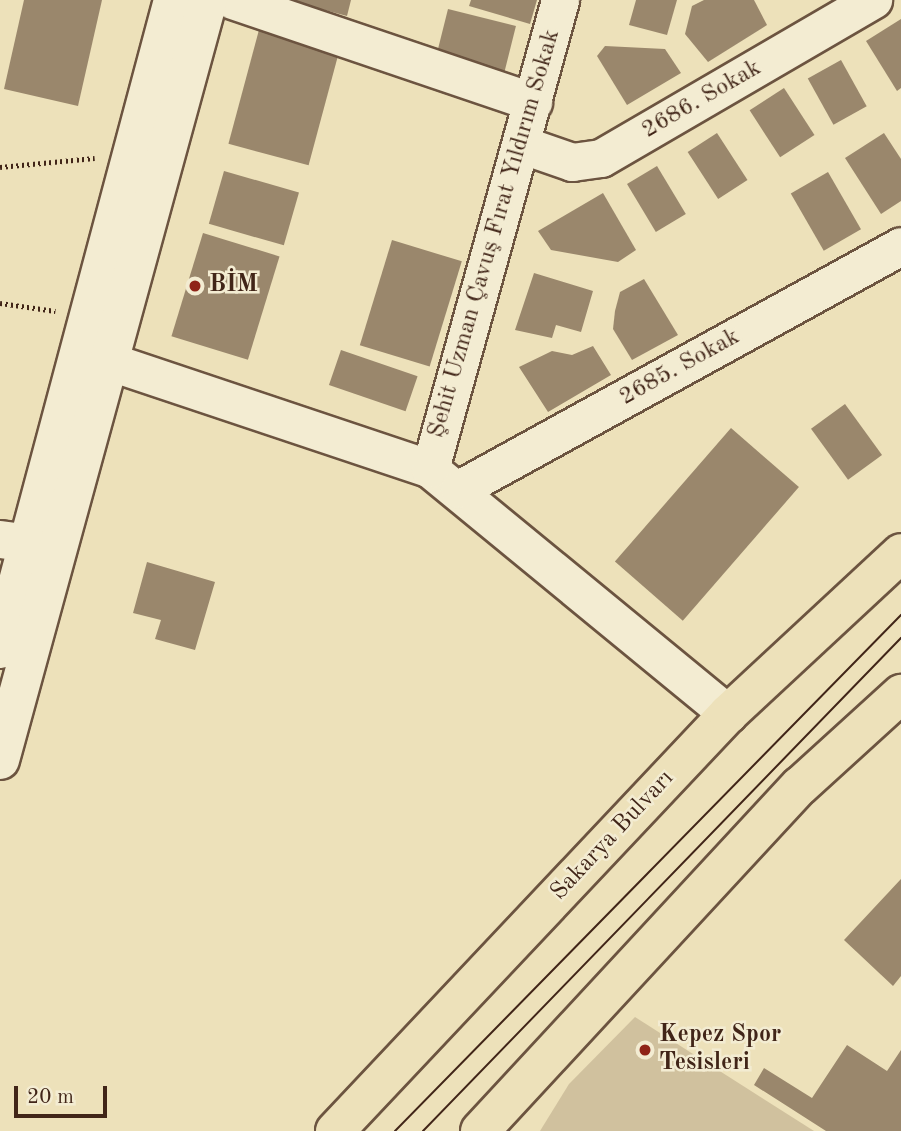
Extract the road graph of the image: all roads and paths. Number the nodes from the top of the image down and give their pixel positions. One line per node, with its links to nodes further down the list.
1 (173, 0): 15 (street)
2 (208, 0): 13 (street)
3 (232, 0): 6 (street)
4 (560, 0): 6 (street, Şehit Uzman Çavuş Fırat Yıldırım Sokak)
5 (873, 0): 7 (street, 2686. Sokak)
6 (533, 102): 7 (street, Şehit Uzman Çavuş Fırat Yıldırım Sokak)
7 (523, 145): 14 (street, Şehit Uzman Çavuş Fırat Yıldırım Sokak)
8 (103, 158): 9 (path)
9 (0, 167)
10 (901, 246): 14 (street, 2685. Sokak)
11 (0, 303): 12 (path)
12 (62, 312)
13 (108, 361): 14 (street); 20 (street)
14 (444, 479): 19 (street)
15 (14, 541): 17 (street)
16 (901, 553): 19 (main road, Sakarya Bulvarı)
17 (0, 649)
18 (901, 694): 22 (main road)
19 (728, 714): 21 (main road, Sakarya Bulvarı)
20 (0, 760)
21 (335, 1131)
22 (480, 1131)

